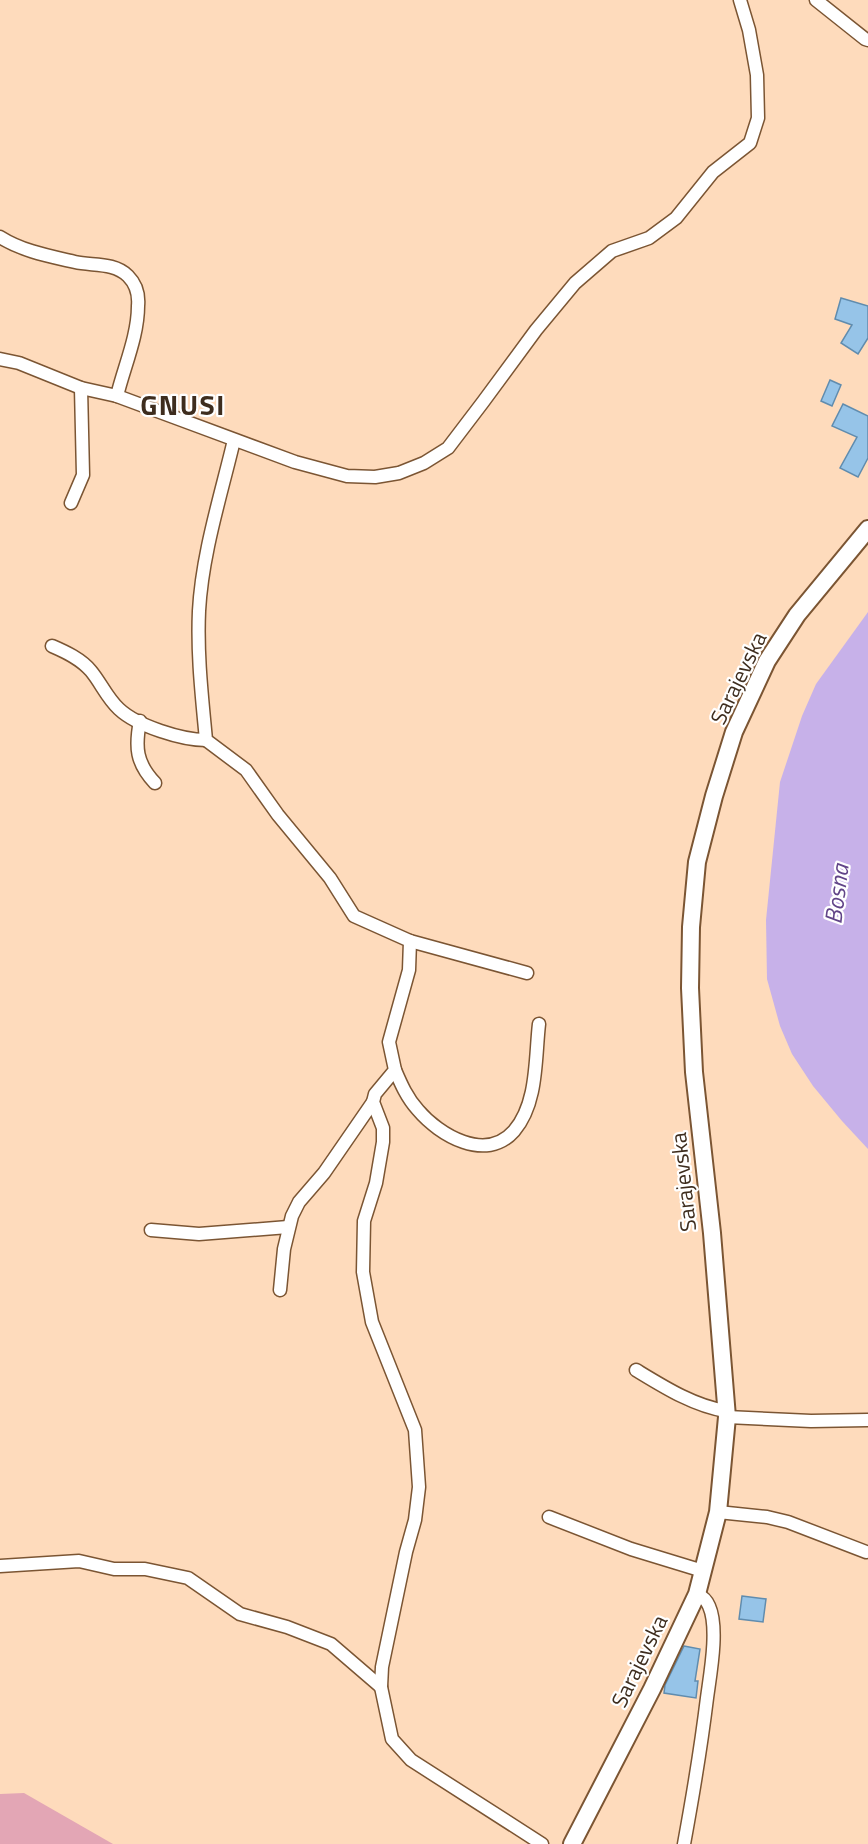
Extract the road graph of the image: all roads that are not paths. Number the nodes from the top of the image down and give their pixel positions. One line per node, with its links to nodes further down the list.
1 (740, 0): 8 (street)
2 (816, 0): 3 (street)
3 (868, 39)
4 (0, 237): 7 (street)
5 (0, 359): 6 (street)
6 (81, 388): 7 (street); 9 (street)
7 (117, 396): 8 (street)
8 (234, 440): 13 (street)
9 (72, 502)
10 (868, 529): 24 (main road, Sarajevska)
11 (52, 646): 12 (street)
12 (140, 721): 13 (street); 14 (street)
13 (207, 740): 15 (street)
14 (155, 783)
15 (410, 940): 16 (street); 18 (street)
16 (527, 973)
17 (538, 1024): 18 (street)
18 (395, 1070): 19 (street)
19 (373, 1102): 20 (street); 32 (street)
20 (288, 1227): 21 (street); 22 (street)
21 (151, 1230)
22 (280, 1290)
23 (636, 1370): 24 (street)
24 (727, 1414): 25 (street); 26 (main road, Sarajevska)
25 (868, 1420)
26 (718, 1512): 28 (street); 30 (main road, Sarajevska)
27 (549, 1517): 30 (street)
28 (866, 1552)
29 (0, 1566): 32 (street)
30 (703, 1571): 31 (main road, Sarajevska)
31 (697, 1594): 34 (main road, Sarajevska); 35 (street)
32 (381, 1687): 33 (street)
33 (542, 1844)
34 (572, 1844)
35 (684, 1844)

